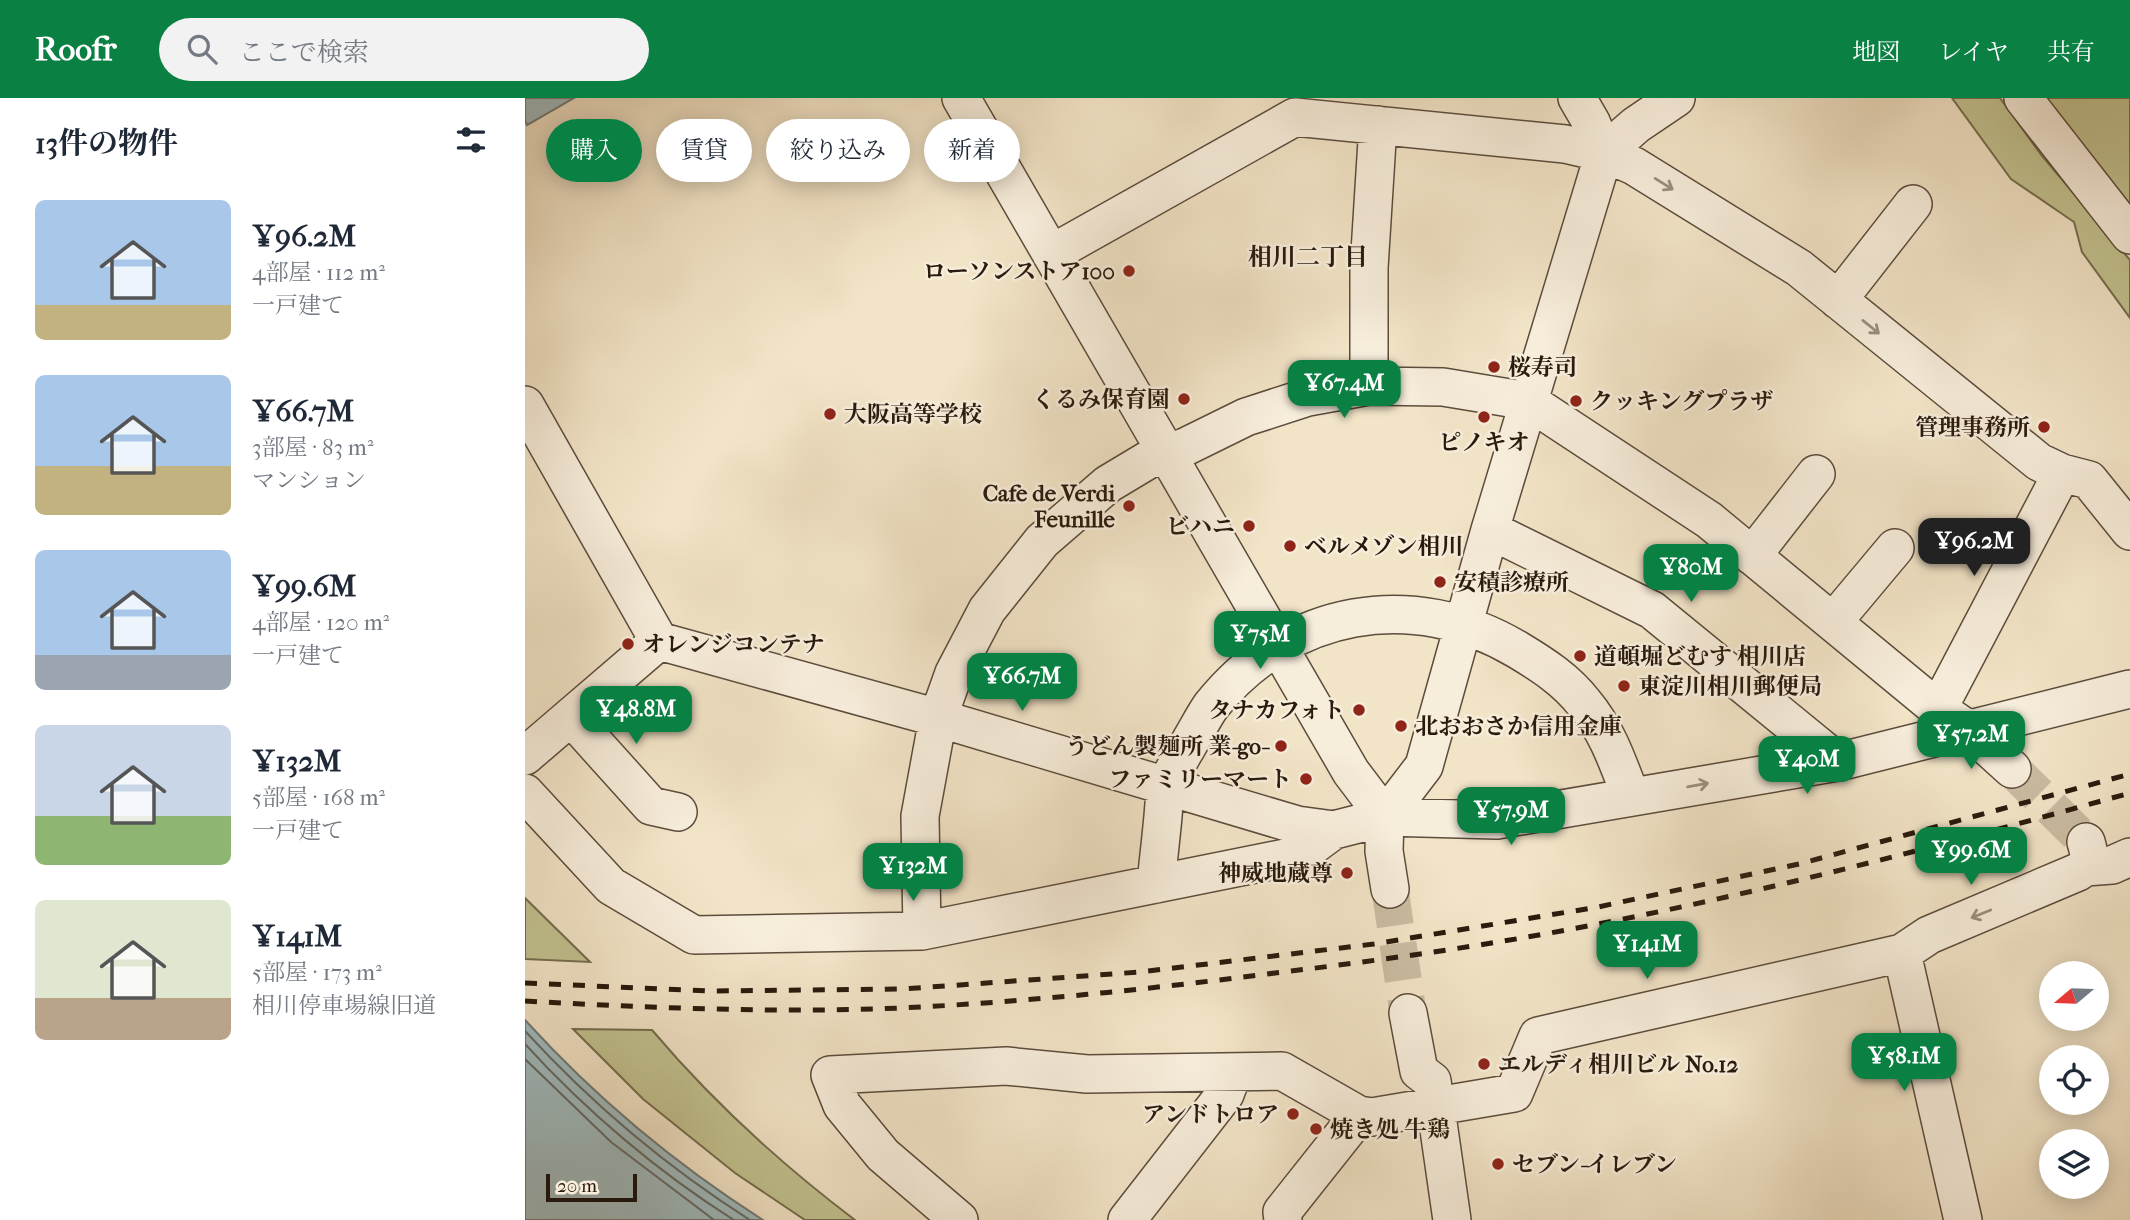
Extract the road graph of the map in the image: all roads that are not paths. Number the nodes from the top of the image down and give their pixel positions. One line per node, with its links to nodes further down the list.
1 (961, 98): 10 (street)
2 (1577, 98): 7 (street)
3 (1676, 98): 7 (street)
4 (2023, 98): 9 (street)
5 (1289, 108): 6 (street); 10 (street)
6 (1378, 125): 7 (street); 12 (street)
7 (1604, 153): 11 (street, one-way to 11); 13 (street)
8 (1913, 204): 11 (street)
9 (2130, 235)
10 (1051, 254): 15 (street)
11 (1838, 300): 16 (street, one-way to 16)
12 (1370, 386): 13 (street); 15 (street)
13 (1528, 401): 18 (street); 21 (street)
14 (525, 405): 24 (street)
15 (1165, 454): 25 (street); 29 (street)
16 (2062, 473): 19 (street); 27 (street)
17 (1816, 474): 21 (street)
18 (1490, 530): 23 (street); 32 (street)
19 (2130, 531)
20 (1895, 548): 22 (street)
21 (1752, 556): 22 (street)
22 (1833, 622): 27 (street)
23 (1464, 624): 25 (street); 36 (street); 38 (street)
24 (659, 641): 28 (street); 29 (street)
25 (1279, 646): 34 (street); 38 (street)
26 (2130, 689): 30 (street)
27 (1938, 709): 30 (street)
28 (571, 717): 31 (street); 37 (street)
29 (938, 718): 34 (street); 43 (street)
30 (1969, 730): 32 (street); 33 (street)
31 (525, 757)
32 (1839, 762): 36 (street, one-way to 32)
33 (2012, 769)
34 (1166, 786): 39 (street); 41 (street)
35 (525, 793): 43 (street)
36 (1631, 797): 38 (street)
37 (678, 812)
38 (1385, 817): 39 (street); 42 (street)
39 (1333, 830): 41 (street)
40 (2130, 857): 44 (street, one-way to 44)
41 (1156, 884): 43 (street)
42 (1389, 889)
43 (922, 932)
44 (1902, 953): 47 (street); 53 (street)
45 (1408, 1013): 47 (street)
46 (1233, 1073): 48 (street); 49 (street); 50 (street)
47 (1436, 1105): 48 (street); 52 (street)
48 (1359, 1115): 51 (street)
49 (959, 1220)
50 (1127, 1220)
51 (1283, 1220)
52 (1452, 1220)
53 (1963, 1220)

